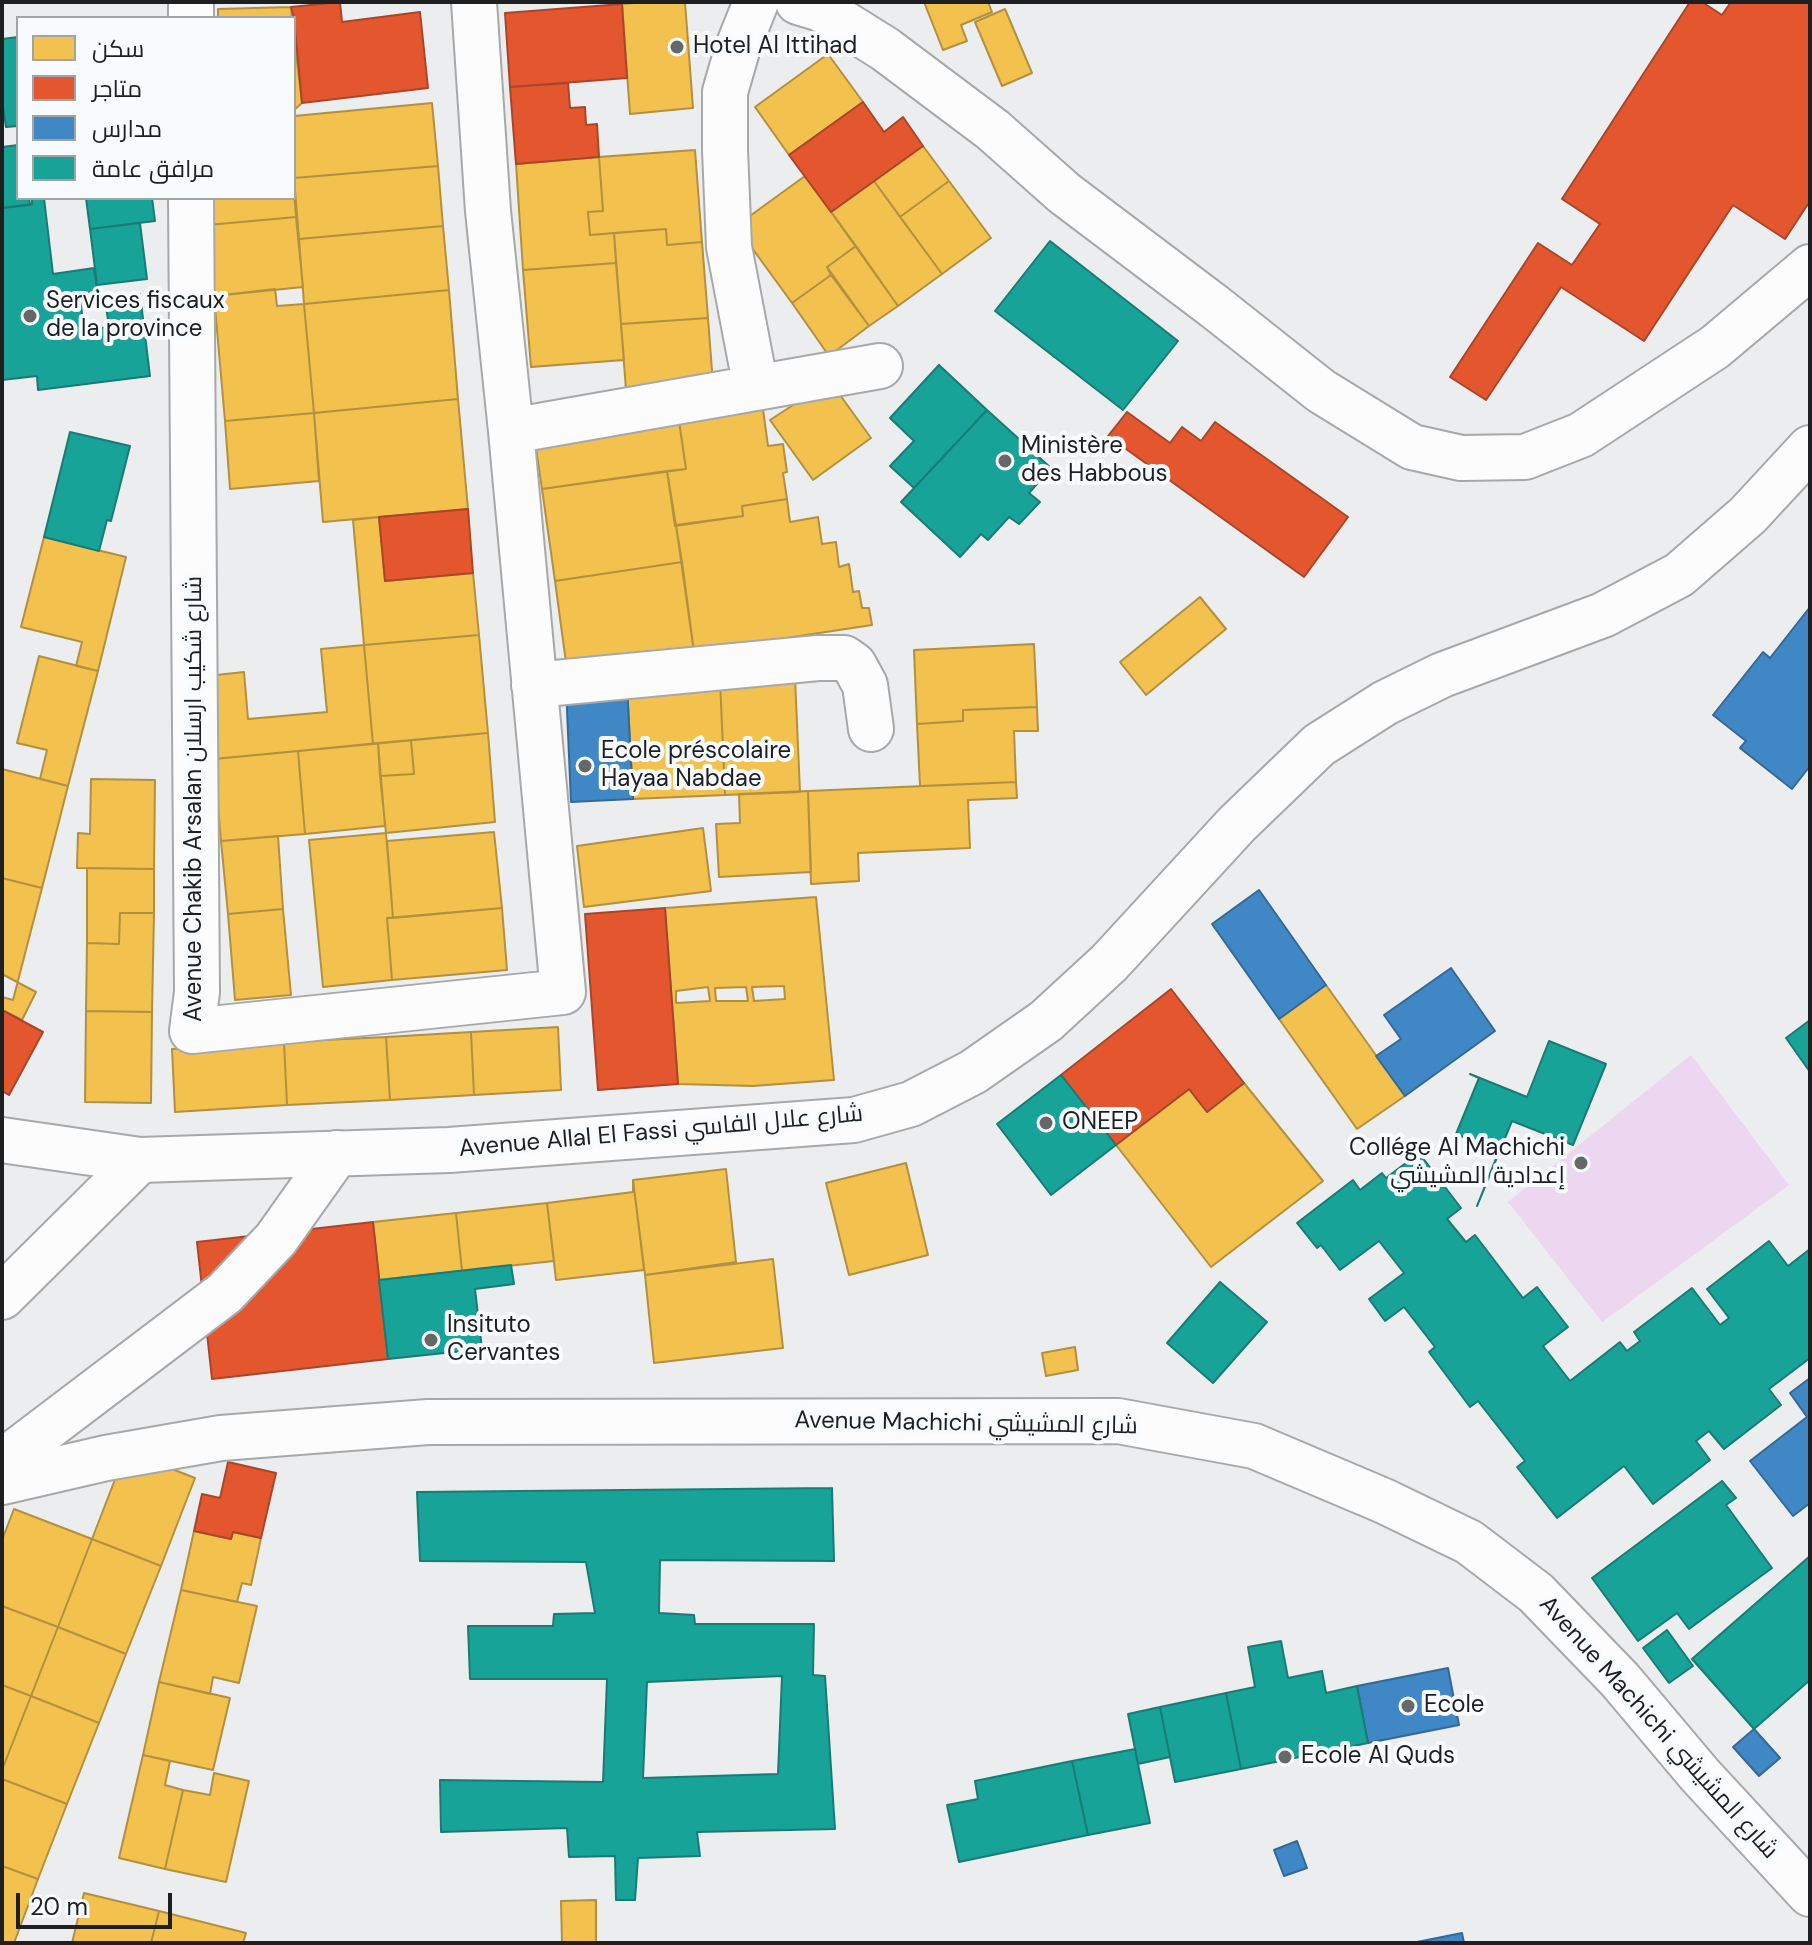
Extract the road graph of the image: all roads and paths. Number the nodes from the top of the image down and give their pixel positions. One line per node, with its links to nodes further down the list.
1 (474, 2): 8 (street)
2 (756, 2): 7 (street)
3 (814, 4): 5 (street)
4 (191, 200): 10 (street, Avenue Chakib Arsalan شارع شكيب ارسلان)
5 (1810, 267)
6 (880, 366): 7 (street)
7 (756, 388): 8 (street)
8 (511, 431): 10 (street)
9 (1810, 448): 13 (street, Avenue Allal El Fassi شارع علال الفاسي)
10 (534, 685): 11 (street)
11 (871, 729)
12 (2, 1140): 14 (street, Avenue Allal El Fassi شارع علال الفاسي)
13 (337, 1153): 14 (street, Avenue Allal El Fassi شارع علال الفاسي); 16 (street)
14 (140, 1160): 15 (street)
15 (2, 1297)
16 (2, 1462)
17 (2, 1482): 18 (street, Avenue Machichi شارع المشيشي)
18 (1810, 1894)

